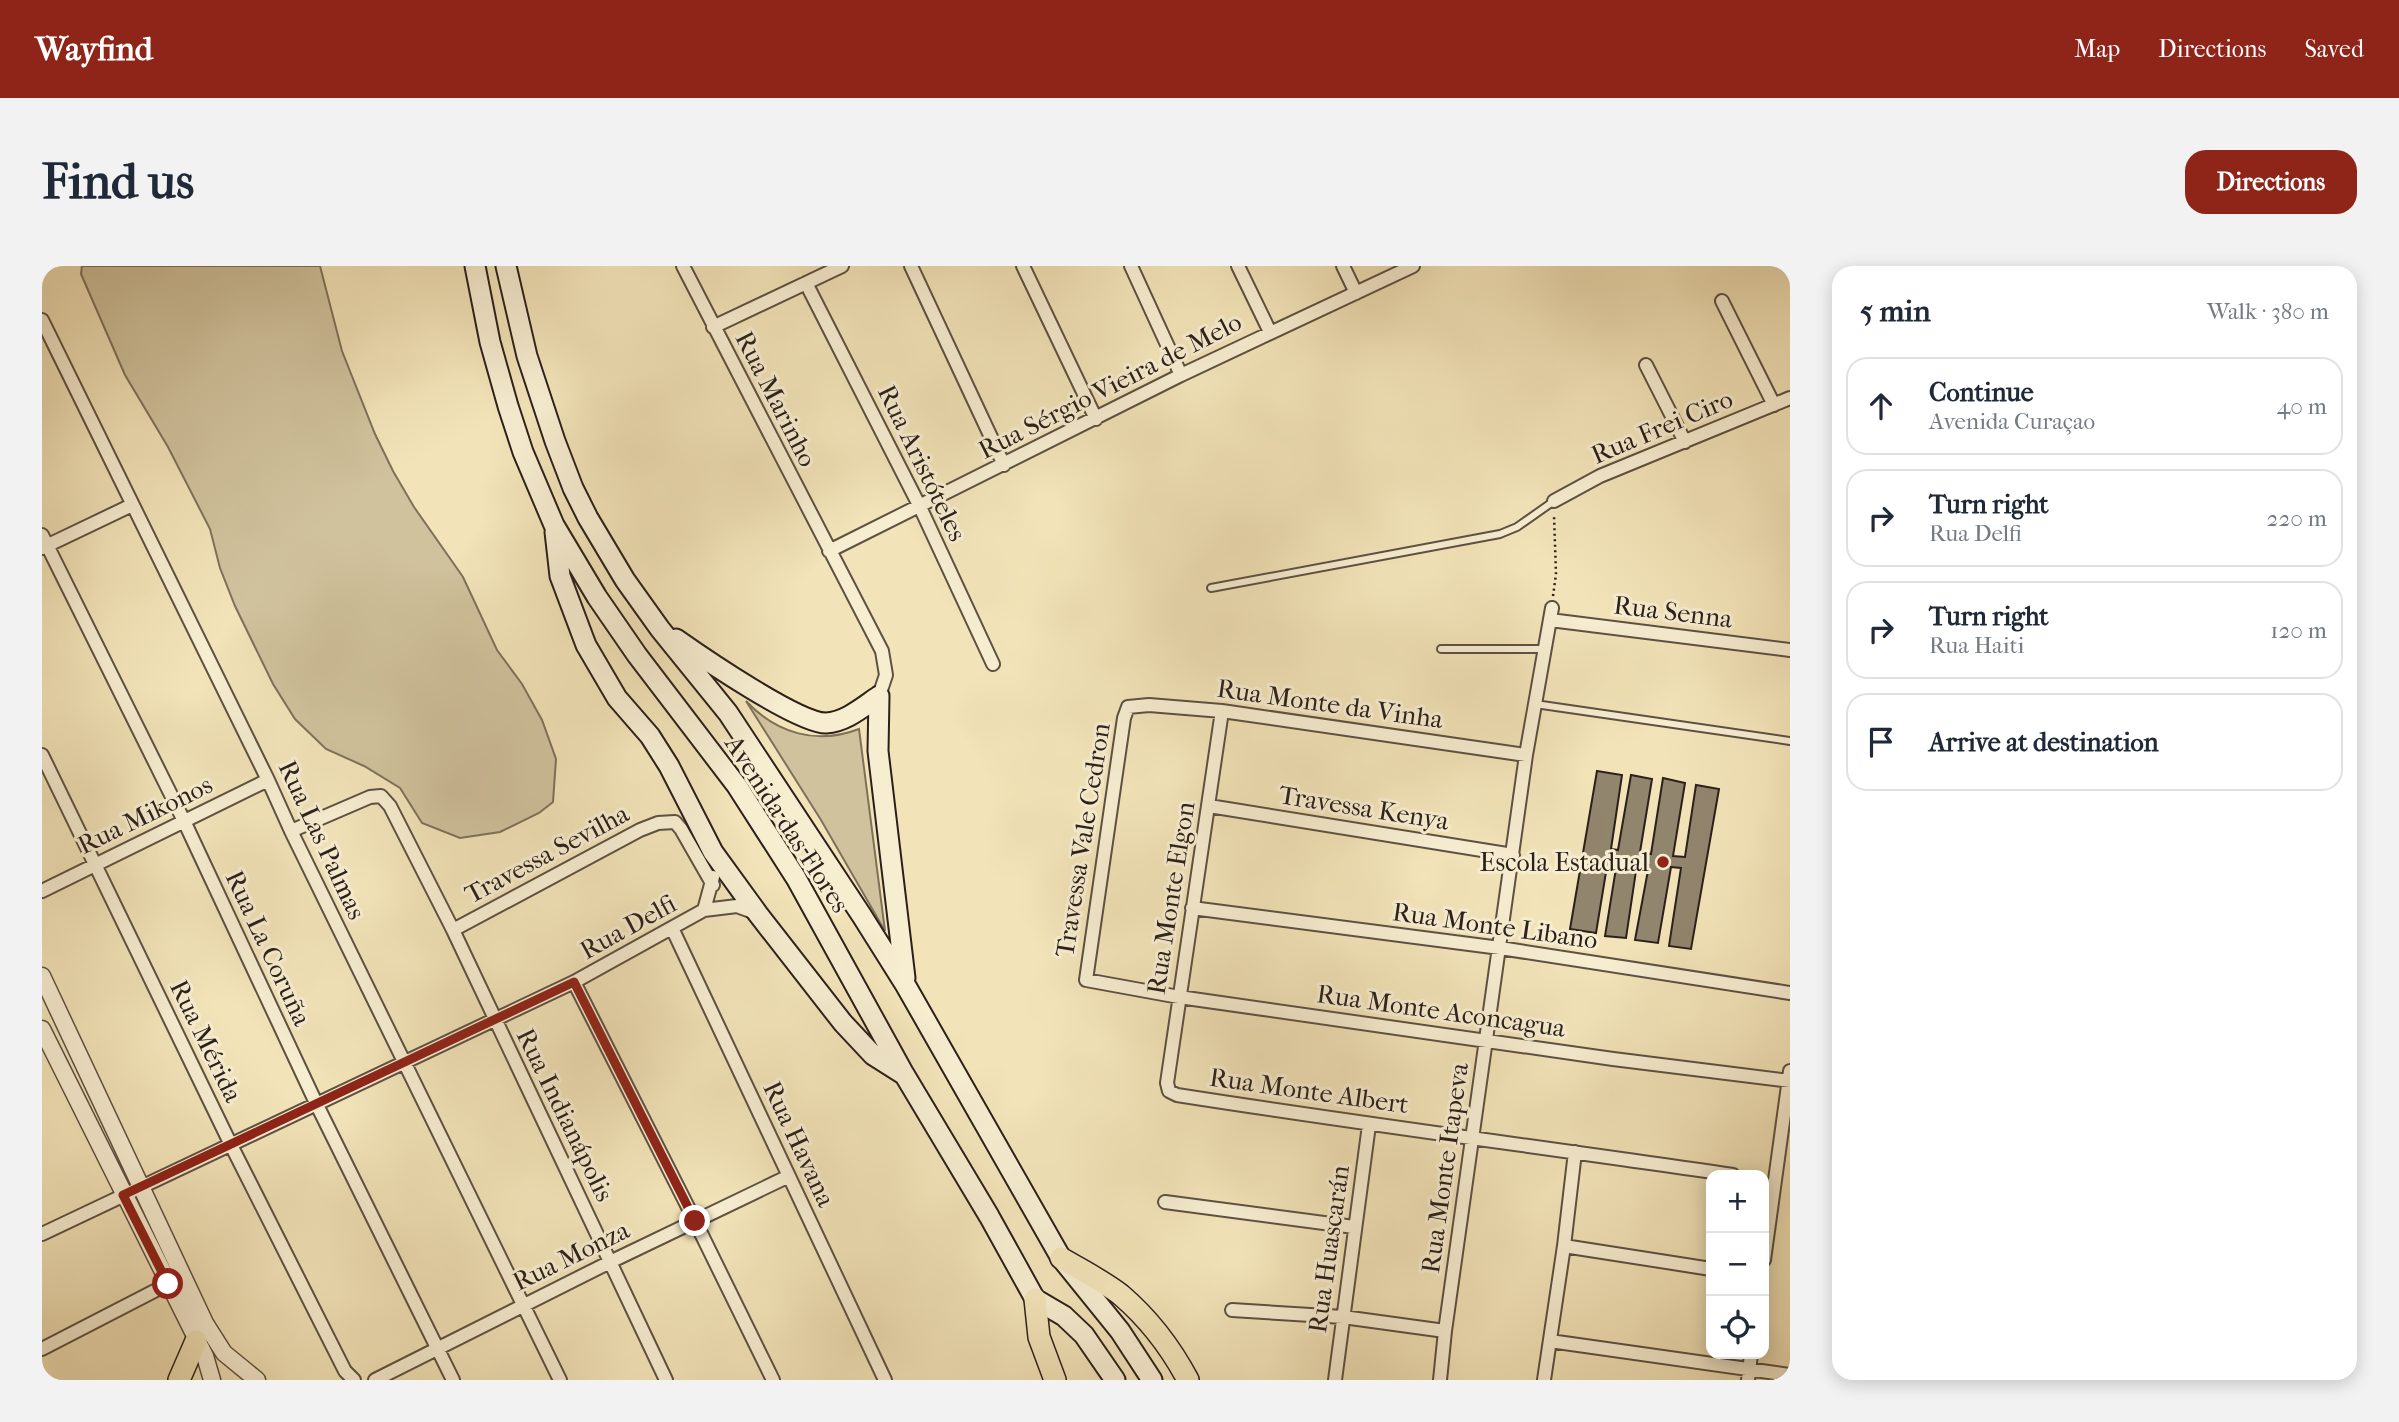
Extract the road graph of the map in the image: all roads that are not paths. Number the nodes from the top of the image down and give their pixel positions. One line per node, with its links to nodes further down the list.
1 (475, 266): 27 (main road, Avenida das Flores)
2 (506, 266): 32 (main road, Avenida das Flores)
3 (683, 266): 15 (street, Rua Marinho)
4 (842, 266): 11 (street)
5 (911, 266): 23 (street)
6 (1023, 266): 21 (street)
7 (1130, 266): 18 (street)
8 (1238, 266): 16 (street)
9 (1343, 266): 12 (street)
10 (1413, 266): 12 (street, Rua Sérgio Vieira de Melo)
11 (806, 284): 15 (street); 26 (street, Rua Aristóteles)
12 (1356, 293): 16 (street, Rua Sérgio Vieira de Melo)
13 (1722, 301): 20 (street)
14 (42, 320): 25 (street, Rua Las Palmas)
15 (713, 327): 29 (street, Rua Marinho)
16 (1270, 332): 18 (street, Rua Sérgio Vieira de Melo)
17 (1646, 365): 22 (street)
18 (1181, 375): 21 (street, Rua Sérgio Vieira de Melo)
19 (1790, 398): 20 (street, Rua Frei Ciro)
20 (1774, 405): 22 (street, Rua Frei Ciro)
21 (1096, 419): 23 (street, Rua Sérgio Vieira de Melo)
22 (1685, 442): 24 (street, Rua Frei Ciro)
23 (1004, 465): 26 (street, Rua Sérgio Vieira de Melo)
24 (1554, 501): 30 (lane)
25 (132, 505): 28 (street); 44 (street, Rua Las Palmas)
26 (920, 507): 29 (street, Rua Sérgio Vieira de Melo); 36 (street, Rua Aristóteles)
27 (554, 525): 48 (main road); 69 (main road, Avenida das Flores)
28 (44, 543): 46 (street, Rua La Coruña)
29 (829, 551): 37 (street)
30 (1211, 588)
31 (1551, 614): 34 (street, Rua Monte Itapeva); 35 (street, Rua Senna)
32 (660, 629): 37 (main road); 62 (main road, Avenida das Flores)
33 (1441, 649): 34 (lane)
34 (1545, 649): 38 (street, Rua Monte Itapeva)
35 (1790, 650)
36 (993, 664)
37 (879, 696): 62 (main road)
38 (1535, 704): 41 (lane); 43 (street, Rua Monte Itapeva)
39 (1128, 707): 40 (street, Rua Monte da Vinha); 60 (street, Travessa Vale Cedron)
40 (1222, 711): 43 (street, Rua Monte da Vinha); 45 (street, Rua Monte Elgon)
41 (1790, 741)
42 (42, 755): 50 (street, Rua Mérida)
43 (1526, 755): 49 (street, Rua Monte Itapeva)
44 (268, 780): 46 (street, Rua Mikonos); 47 (street, Rua Las Palmas)
45 (1209, 806): 49 (street, Travessa Kenya); 53 (street, Rua Monte Elgon)
46 (185, 823): 50 (street, Rua Mikonos); 72 (street, Rua La Coruña)
47 (291, 831): 57 (street, Rua Indianápolis); 68 (street, Rua Las Palmas)
48 (713, 852): 51 (street, Rua Delfi); 55 (main road)
49 (1513, 855): 58 (street, Rua Monte Itapeva)
50 (95, 865): 52 (street, Rua Mikonos); 75 (street, Rua Mérida)
51 (713, 885): 54 (street, Rua Delfi); 57 (street, Travessa Sevilha)
52 (42, 891)
53 (1192, 908): 58 (street, Rua Monte Libano); 64 (street, Rua Monte Elgon)
54 (704, 911): 55 (street, Rua Delfi); 56 (street, Rua Delfi)
55 (758, 914): 69 (main road)
56 (672, 928): 61 (street, Rua Delfi); 79 (street, Rua Havana)
57 (453, 930): 65 (street, Rua Indianápolis)
58 (1500, 948): 63 (street, Rua Monte Libano); 67 (street, Rua Monte Itapeva)
59 (42, 976): 80 (street)
60 (1086, 980): 64 (street, Rua Monte Aconcagua)
61 (574, 982): 65 (street, Rua Delfi); 83 (street)
62 (906, 986): 87 (main road, Avenida das Flores)
63 (1790, 993)
64 (1179, 997): 67 (street, Rua Monte Aconcagua); 71 (street, Rua Monte Elgon)
65 (495, 1020): 68 (street, Rua Delfi); 88 (street, Rua Indianápolis)
66 (42, 1029): 81 (street)
67 (1485, 1040): 70 (street, Rua Monte Aconcagua); 74 (street, Rua Monte Itapeva)
68 (405, 1063): 72 (street, Rua Delfi); 92 (street, Rua Las Palmas)
69 (904, 1074): 91 (main road, Avenida das Flores)
70 (1790, 1078): 78 (street)
71 (1170, 1091): 73 (street, Rua Monte Albert)
72 (316, 1104): 75 (street, Rua Delfi); 98 (street, Rua La Coruña)
73 (1369, 1125): 74 (street, Rua Monte Albert); 84 (street, Rua Huascarán)
74 (1473, 1137): 76 (street, Rua Monte Albert); 95 (street, Rua Monte Itapeva)
75 (231, 1145): 80 (street, Rua Delfi); 105 (street, Rua Mérida)
76 (1575, 1152): 77 (street, Rua Monte Albert); 86 (street)
77 (1706, 1171)
78 (1769, 1175)
79 (789, 1176): 83 (street, Rua Monza); 111 (street, Rua Havana)
80 (143, 1187): 81 (street, Rua Delfi); 104 (street)
81 (123, 1195): 85 (street, Rua Delfi); 90 (street)
82 (1165, 1202): 84 (street)
83 (695, 1221): 88 (street, Rua Monza); 110 (street)
84 (1354, 1227): 94 (street, Rua Huascarán)
85 (42, 1234)
86 (1564, 1246): 89 (street); 97 (street)
87 (1061, 1258): 114 (main road, Avenida das Flores); 115 (main road)
88 (610, 1262): 92 (street, Rua Monza); 109 (street, Rua Indianápolis)
89 (1706, 1268)
90 (168, 1284): 96 (street); 99 (street)
91 (1035, 1299): 112 (main road); 113 (main road)
92 (524, 1305): 98 (street, Rua Monza); 108 (street, Rua Las Palmas)
93 (1232, 1310): 94 (street)
94 (1343, 1317): 95 (street); 116 (street, Rua Huascarán)
95 (1445, 1331): 117 (street, Rua Monte Itapeva)
96 (196, 1341): 102 (main road); 103 (street)
97 (1550, 1341): 100 (street); 118 (street)
98 (436, 1348): 106 (street, Rua Monza); 107 (street, Rua La Coruña)
99 (42, 1349)
100 (1749, 1375): 101 (street)
101 (1790, 1375)
102 (179, 1380)
103 (212, 1380)
104 (257, 1380)
105 (354, 1380)
106 (375, 1380)
107 (453, 1380)
108 (560, 1380)
109 (666, 1380)
110 (773, 1380)
111 (885, 1380)
112 (1055, 1380)
113 (1115, 1380)
114 (1152, 1380)
115 (1188, 1380)
116 (1335, 1380)
117 (1440, 1380)
118 (1544, 1380)

